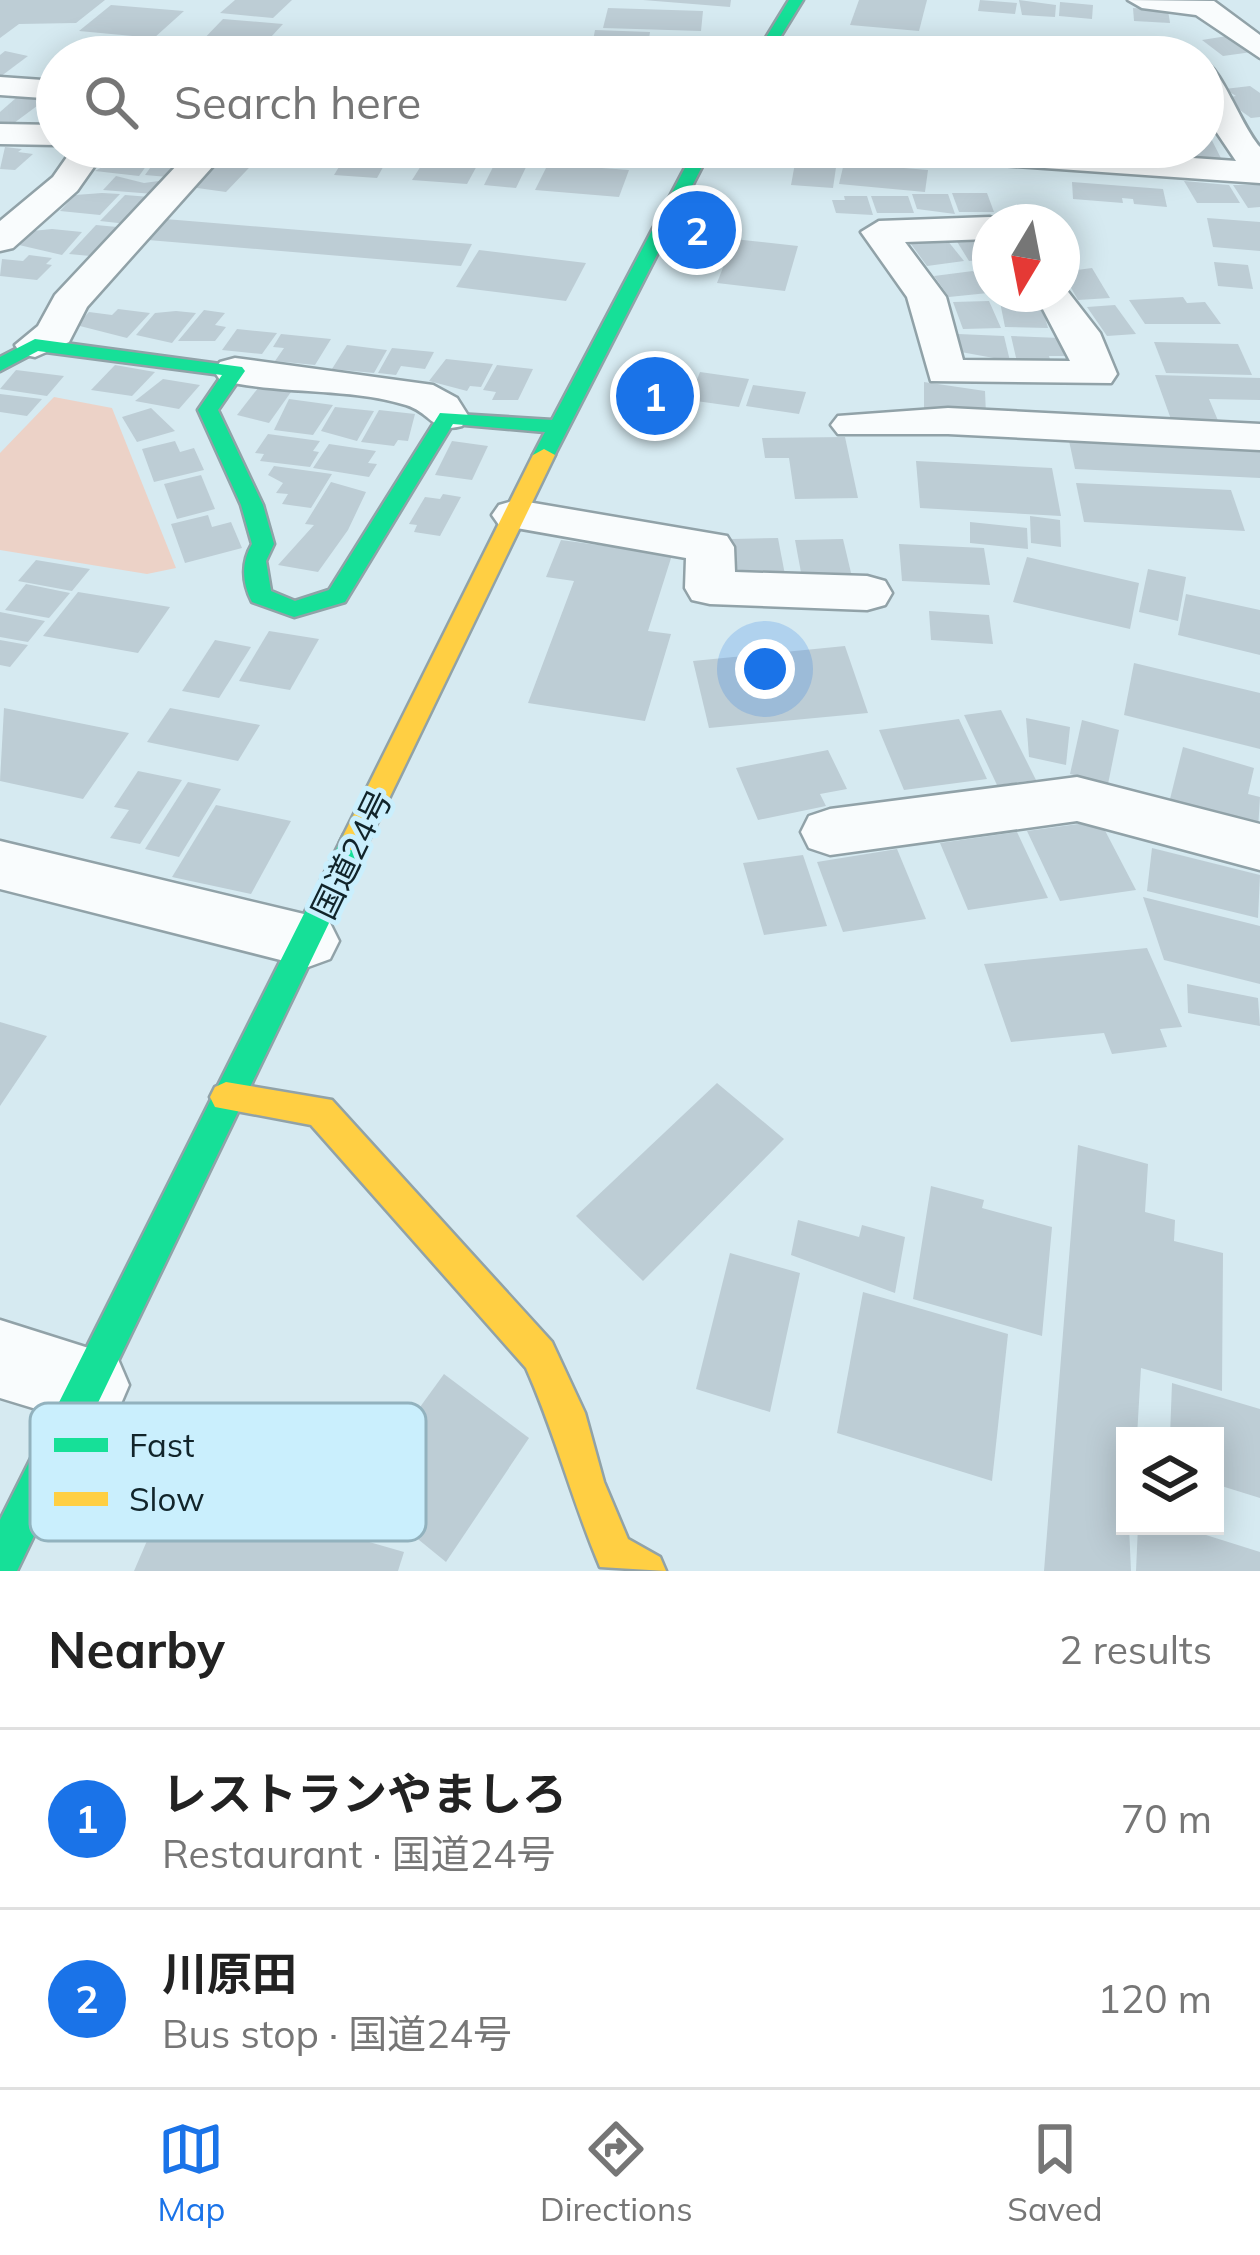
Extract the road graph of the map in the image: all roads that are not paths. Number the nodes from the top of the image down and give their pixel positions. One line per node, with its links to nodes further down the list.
1 (796, 0): 4 (main road)
2 (1142, 0): 3 (street)
3 (1179, 2): 5 (street); 6 (street)
4 (774, 36)
5 (1191, 36)
6 (1260, 49)
7 (0, 86): 8 (street)
8 (36, 88)
9 (1224, 124): 17 (street)
10 (0, 134): 11 (street)
11 (36, 135)
12 (76, 168): 20 (street)
13 (194, 168): 22 (street)
14 (693, 168): 27 (main road, 国道24号)
15 (1005, 168): 18 (street)
16 (1205, 168): 17 (street)
17 (1260, 171)
18 (1010, 204)
19 (972, 228): 21 (street)
20 (0, 240)
21 (1066, 312)
22 (35, 345): 23 (main road); 24 (main road)
23 (0, 365)
24 (235, 371): 25 (street); 25 (main road)
25 (447, 417): 27 (main road)
26 (853, 425): 28 (street)
27 (558, 428): 29 (main road, 国道24号)
28 (1260, 436)
29 (516, 515): 30 (street); 34 (main road, 国道24号)
30 (867, 593)
31 (830, 832): 32 (street)
32 (1260, 847)
33 (0, 865): 34 (street)
34 (308, 940): 35 (main road, 国道24号)
35 (226, 1097): 37 (main road, 国道24号); 41 (main road)
36 (0, 1359): 37 (street)
37 (89, 1385): 38 (main road, 国道24号)
38 (80, 1403)
39 (30, 1503): 40 (main road, 国道24号)
40 (0, 1563)
41 (646, 1571)

